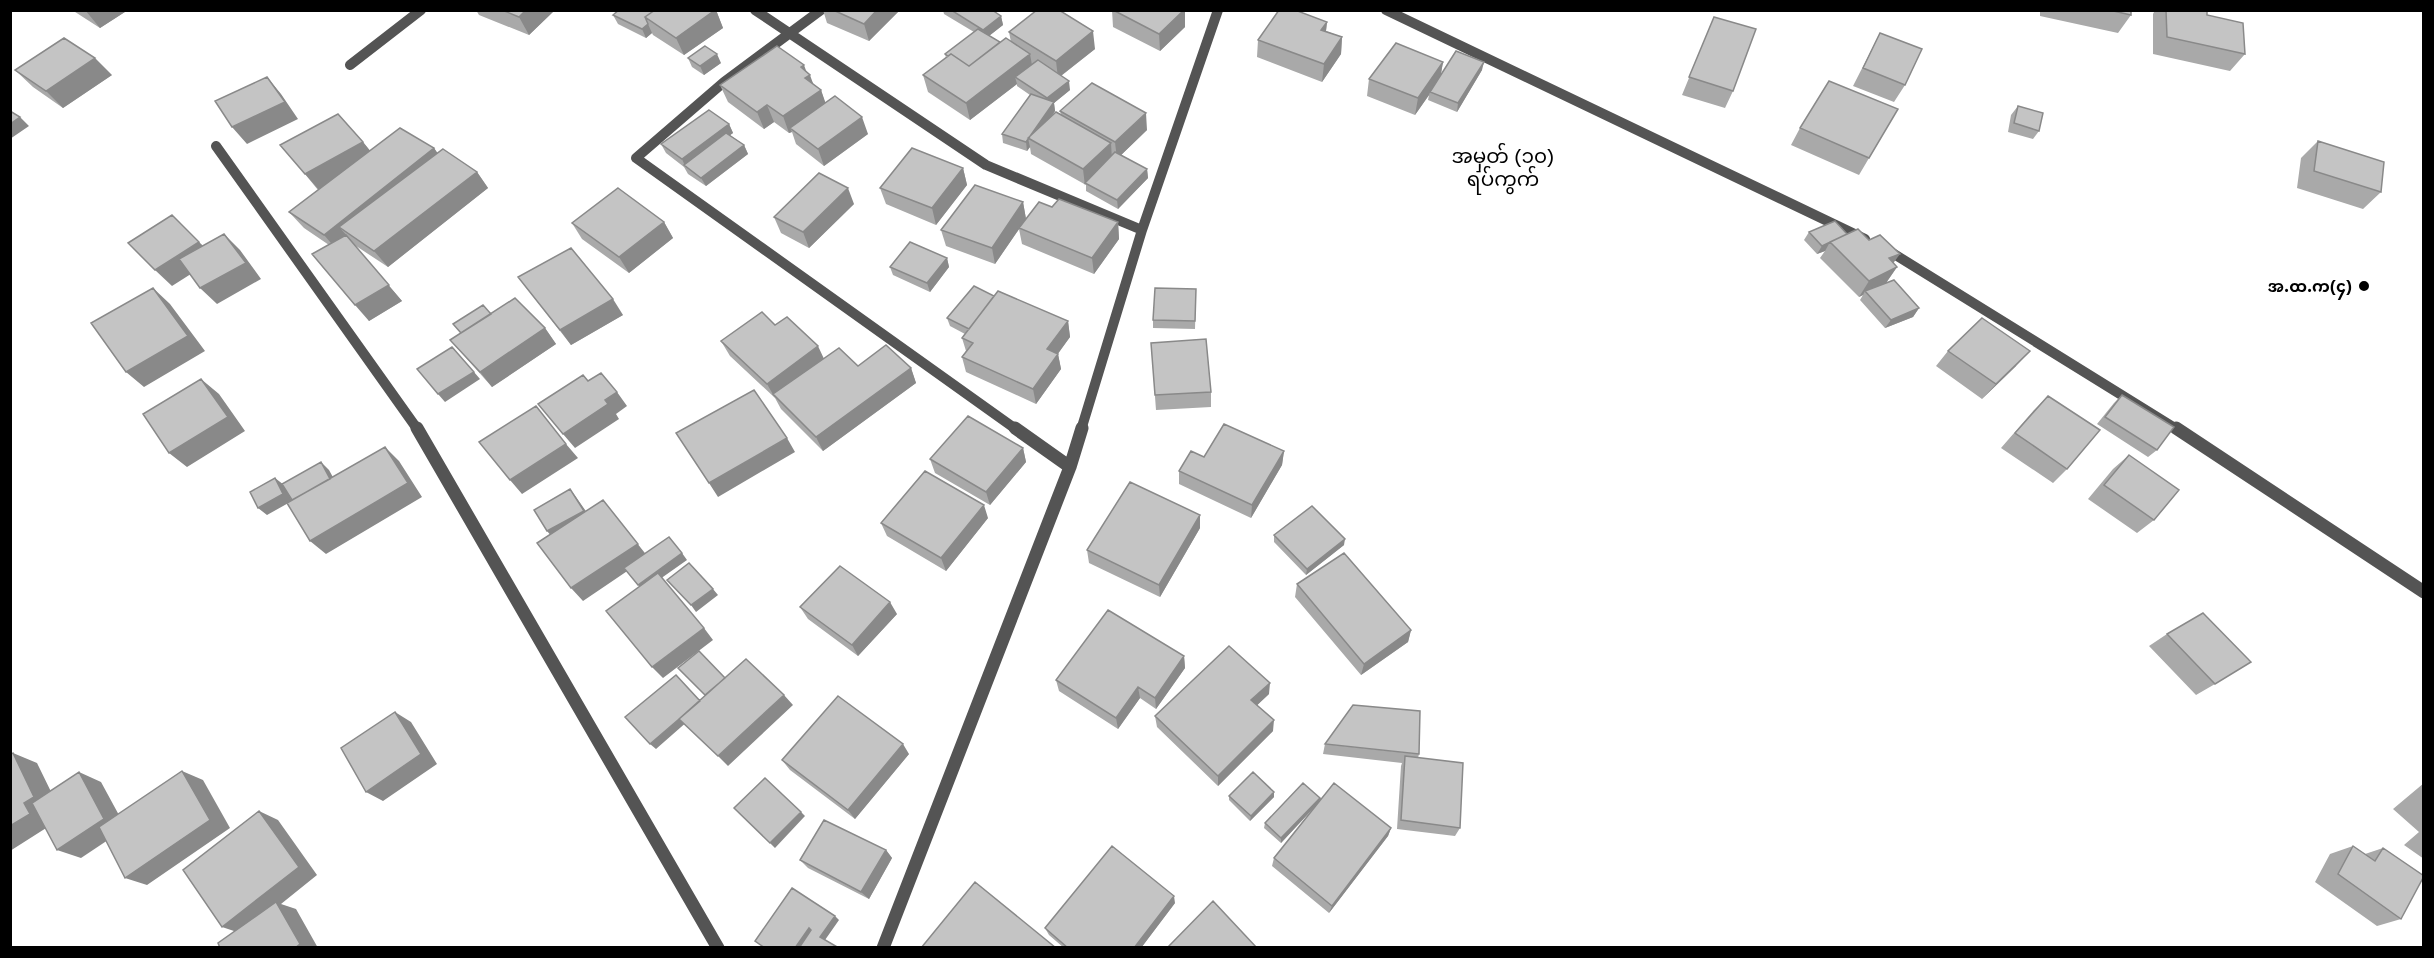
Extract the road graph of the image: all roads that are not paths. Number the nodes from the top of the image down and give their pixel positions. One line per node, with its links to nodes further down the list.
1 (421, 10): 7 (street)
2 (755, 10): 6 (street)
3 (821, 10): 6 (street)
4 (1218, 10): 9 (street)
5 (1386, 10): 11 (street)
6 (791, 34): 9 (street); 10 (street)
7 (350, 65)
8 (216, 146): 12 (street)
9 (1142, 230): 10 (street)
10 (1070, 467): 13 (street)
11 (2424, 592)
12 (718, 948)
13 (883, 948)

